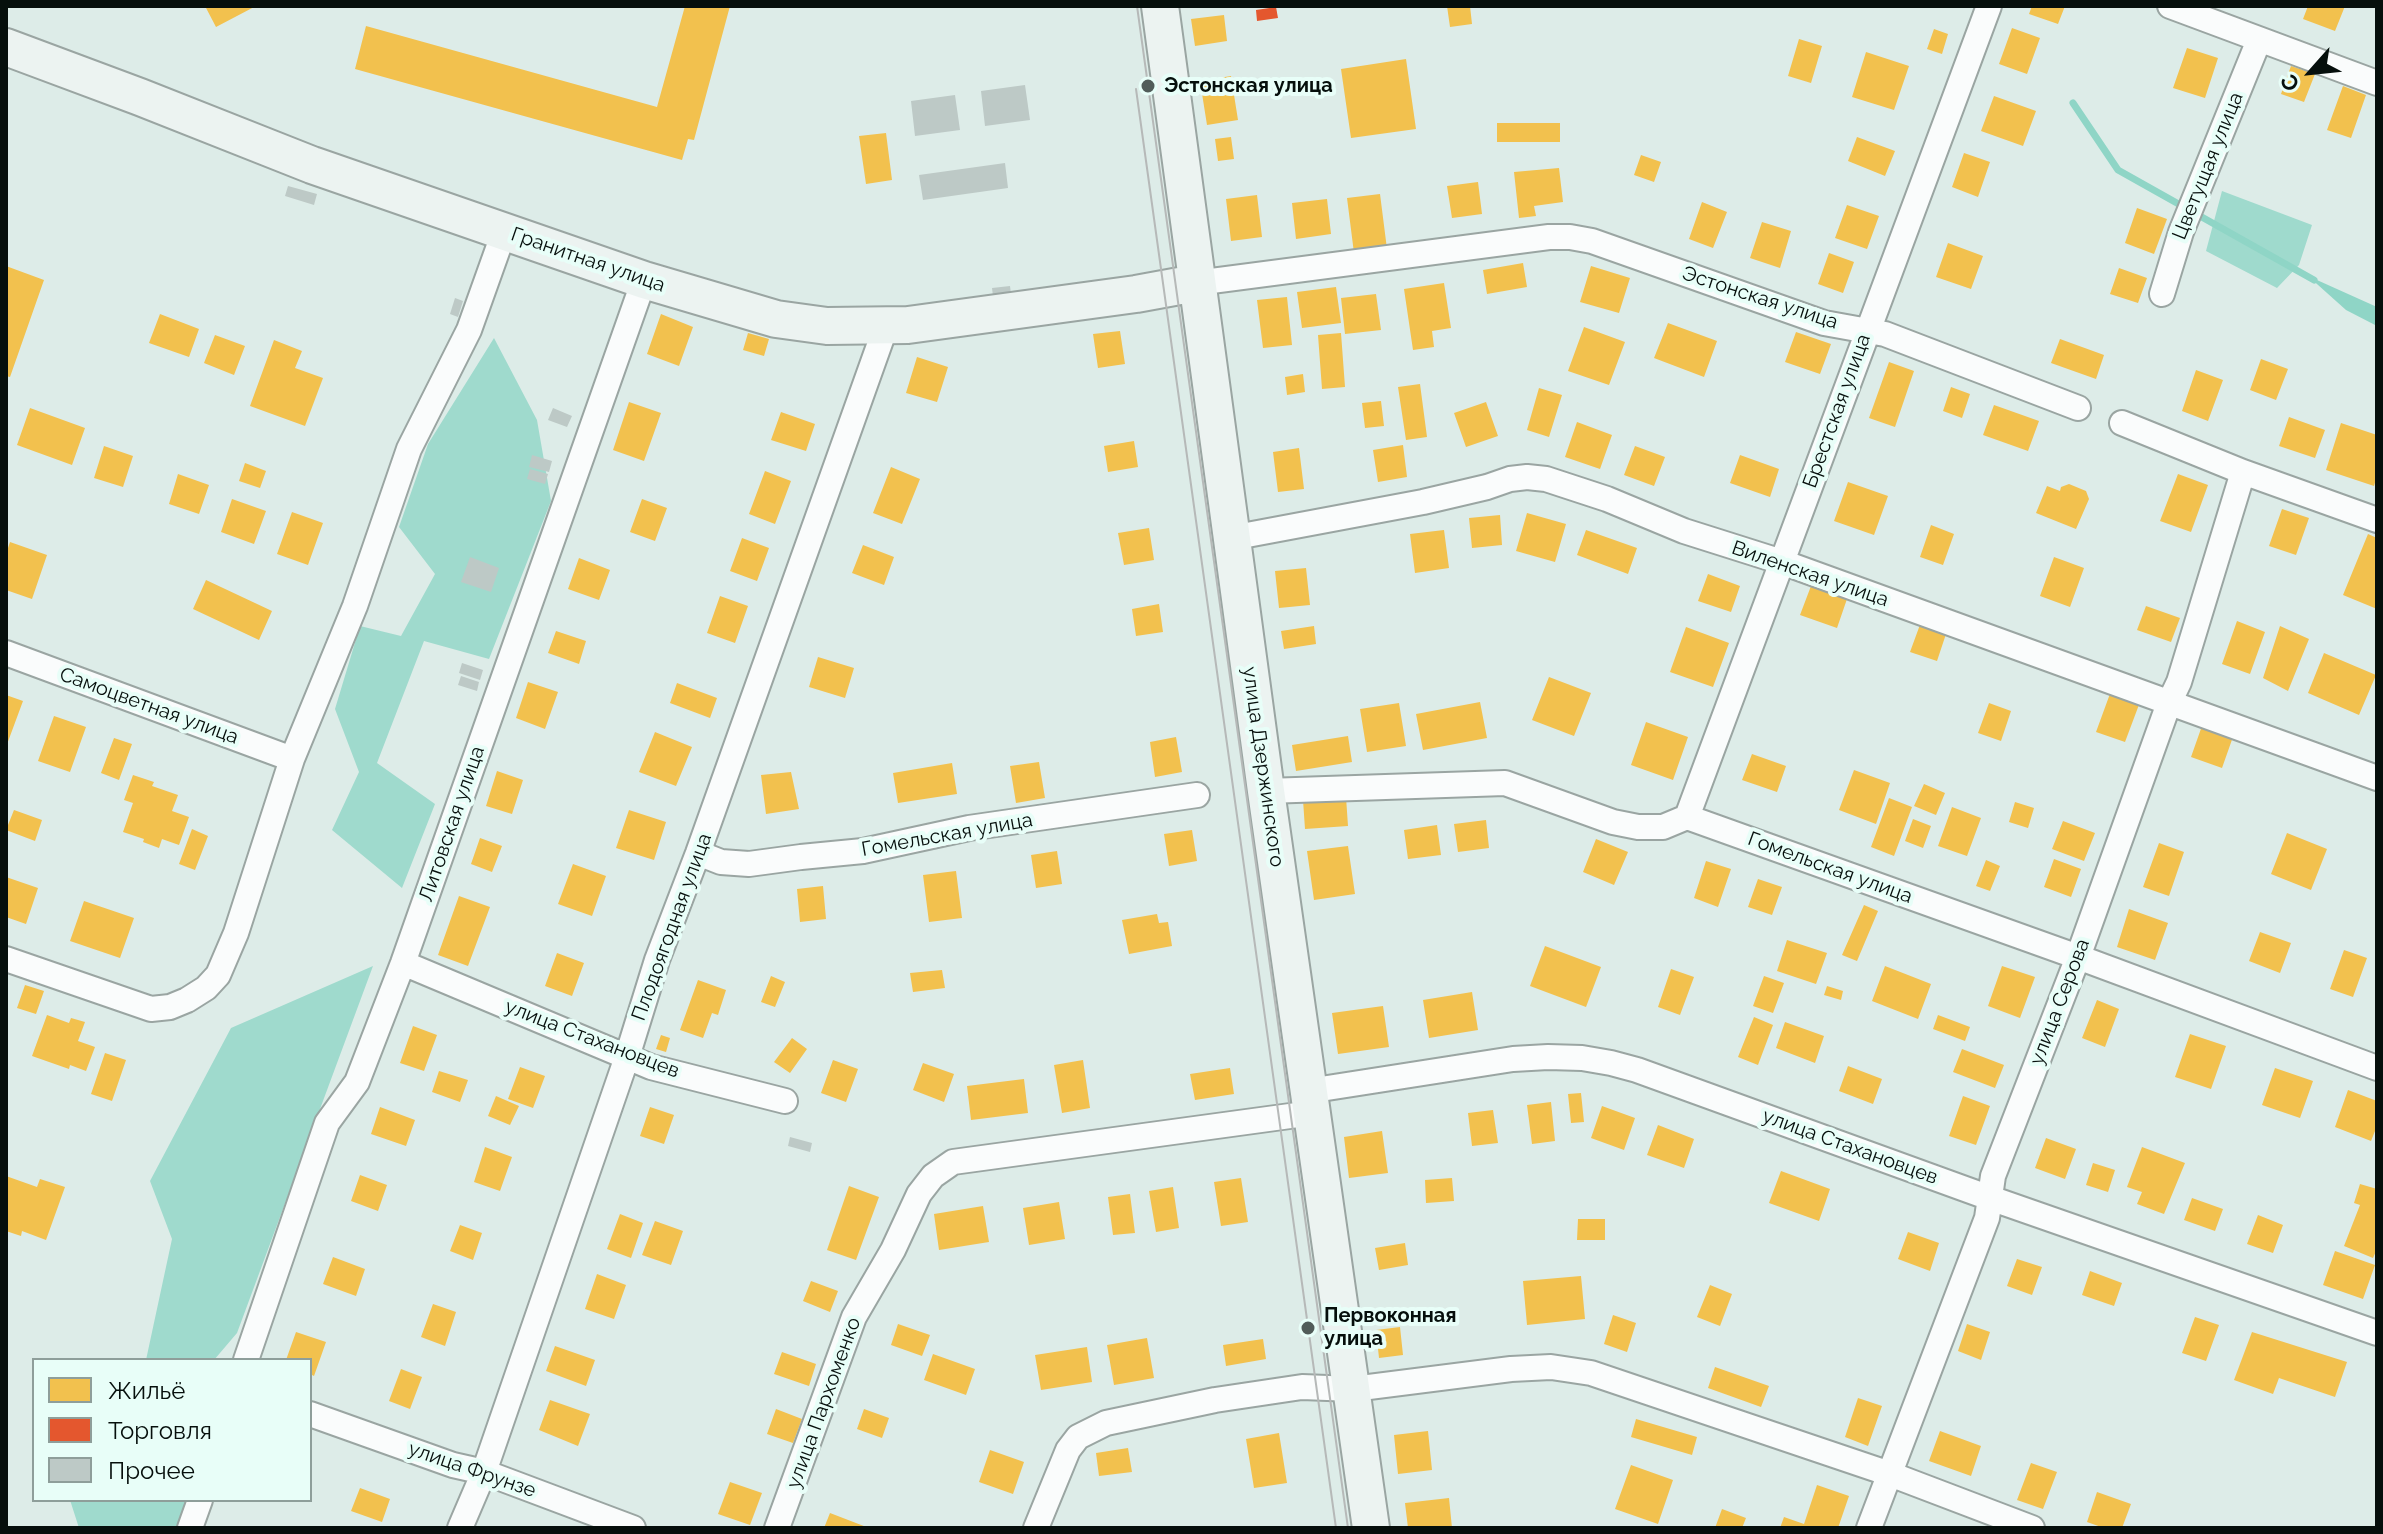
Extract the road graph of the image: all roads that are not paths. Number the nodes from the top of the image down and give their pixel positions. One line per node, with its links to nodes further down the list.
1 (1160, 6): 9 (main road, улица Дзержинского)
2 (1989, 6): 12 (street, Брестская улица)
3 (2170, 6): 4 (street)
4 (2259, 40): 6 (street); 10 (street, Цветущая улица)
5 (6, 47): 7 (main road, Гранитная улица)
6 (2377, 83)
7 (504, 232): 8 (main road, Гранитная улица); 21 (street)
8 (644, 280): 11 (main road, Гранитная улица); 29 (street, Литовская улица)
9 (1196, 283): 11 (main road, Гранитная улица); 12 (street, Эстонская улица); 17 (main road, улица Дзержинского)
10 (2162, 294)
11 (886, 326): 26 (street, Плодоягодная улица)
12 (1867, 330): 13 (street, Эстонская улица); 18 (street, Брестская улица)
13 (2078, 408)
14 (2122, 423): 15 (street)
15 (2243, 472): 16 (street); 20 (street, улица Серова)
16 (2377, 520)
17 (1231, 538): 18 (street, Виленская улица); 23 (main road, улица Дзержинского)
18 (1782, 562): 20 (street, Виленская улица); 25 (street, Брестская улица)
19 (6, 653): 21 (street, Самоцветная улица)
20 (2169, 703): 22 (street, Виленская улица); 27 (street, улица Серова)
21 (292, 759): 28 (street)
22 (2377, 778)
23 (1266, 791): 25 (street); 33 (main road, улица Дзержинского)
24 (1197, 795): 26 (street, Гомельская улица)
25 (1687, 817): 27 (street, Гомельская улица)
26 (698, 853): 30 (street, Плодоягодная улица)
27 (2078, 957): 31 (street, Гомельская улица); 35 (street, улица Серова)
28 (6, 959)
29 (403, 963): 30 (street, улица Стахановцев); 37 (street, Литовская улица)
30 (627, 1057): 32 (street, улица Стахановцев); 40 (street, Плодоягодная улица)
31 (2377, 1068)
32 (785, 1101)
33 (1310, 1102): 34 (street, улица Стахановцев); 35 (street, улица Стахановцев); 38 (main road, улица Дзержинского)
34 (953, 1162): 46 (street, улица Пархоменко)
35 (1990, 1198): 36 (street, улица Стахановцев); 41 (street, улица Серова)
36 (2377, 1333)
37 (247, 1358)
38 (1353, 1389): 41 (street); 47 (street); 48 (main road, улица Дзержинского)
39 (312, 1415): 40 (street, улица Фрунзе)
40 (484, 1472): 44 (street, Плодоягодная улица); 45 (street, улица Фрунзе)
41 (1890, 1474): 49 (street, улица Серова); 50 (street)
42 (199, 1502): 43 (street)
43 (190, 1528)
44 (460, 1528)
45 (633, 1528)
46 (777, 1528)
47 (1036, 1528)
48 (1371, 1528)
49 (1869, 1528)
50 (2032, 1528)

